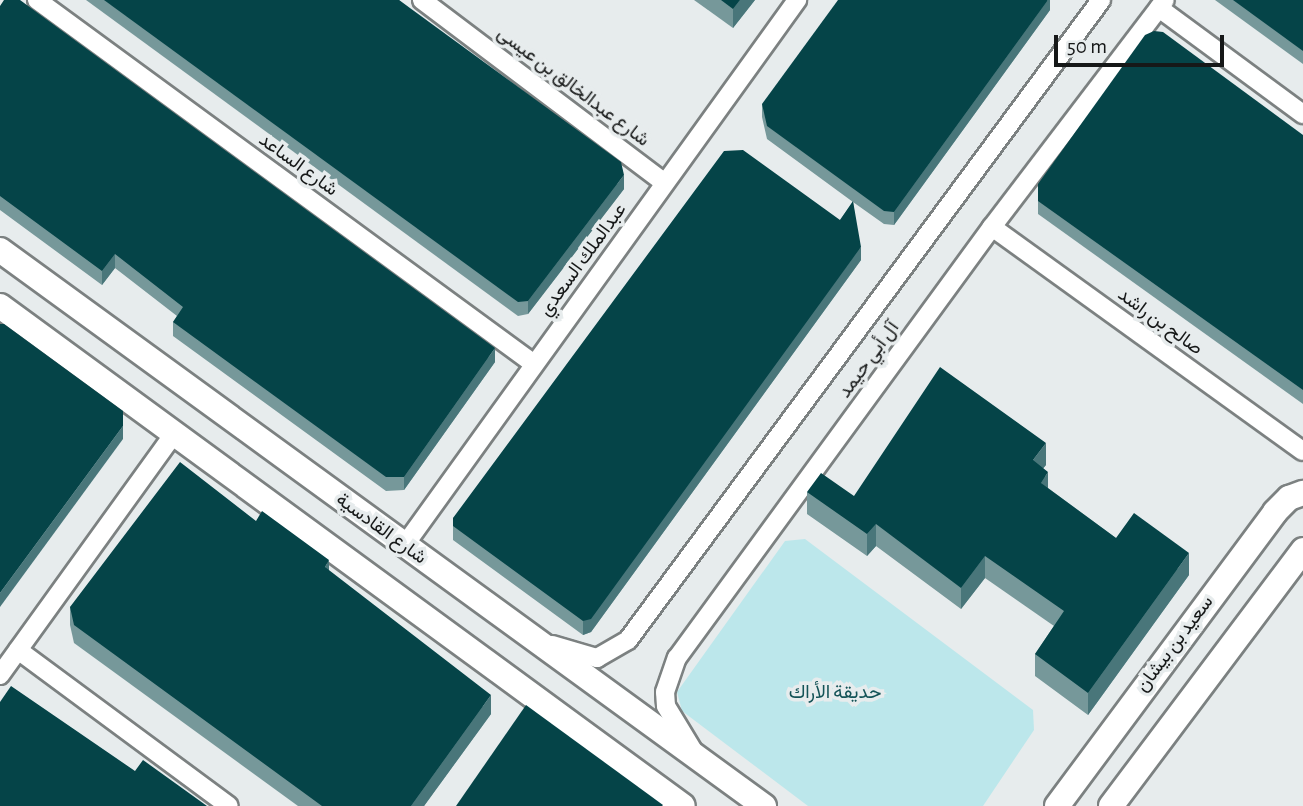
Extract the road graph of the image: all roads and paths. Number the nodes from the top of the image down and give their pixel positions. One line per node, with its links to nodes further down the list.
1 (37, 0): 11 (street, شارع الساعد)
2 (422, 0): 7 (street, شارع عبدالخالق بن عيسى)
3 (797, 0): 7 (street, عبدالملك السعدي)
4 (1101, 0): 17 (street, آل أبي حيمد)
5 (1162, 4): 6 (street); 8 (street, آل أبي حيمد)
6 (1303, 114)
7 (665, 183): 11 (street, عبدالملك السعدي)
8 (992, 227): 13 (street, صالح بن راشد); 20 (street, آل أبي حيمد)
9 (0, 250): 15 (street, شارع القادسية)
10 (0, 306): 12 (street)
11 (534, 365): 15 (street, عبدالملك السعدي)
12 (175, 432): 18 (street); 22 (street)
13 (1303, 451)
14 (1303, 493): 24 (street, سعيد بن بيشان)
15 (404, 547): 17 (street, شارع القادسية)
16 (1303, 550): 25 (street)
17 (529, 637): 20 (street, شارع القادسية)
18 (18, 650): 19 (street); 21 (street)
19 (0, 675)
20 (698, 758): 23 (street, شارع القادسية)
21 (229, 806)
22 (683, 806)
23 (764, 806)
24 (1057, 806)
25 (1111, 806)

